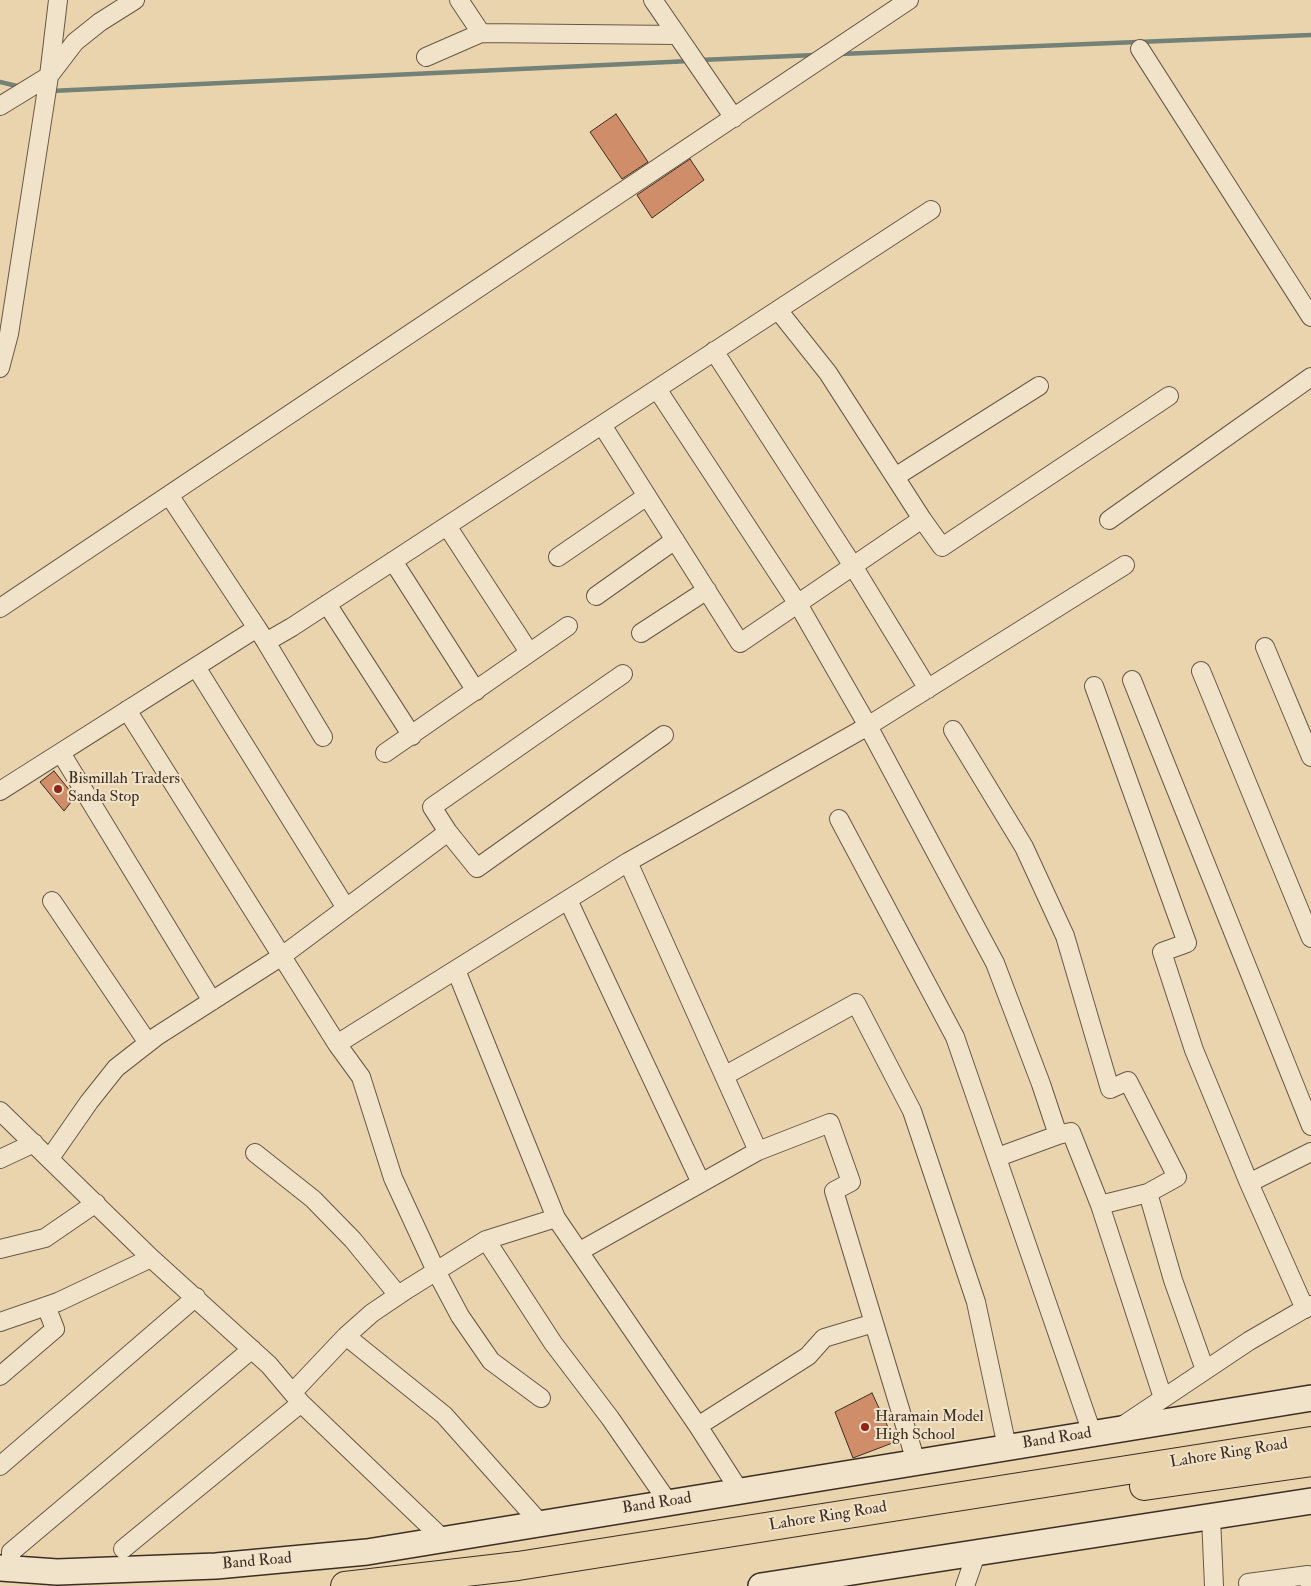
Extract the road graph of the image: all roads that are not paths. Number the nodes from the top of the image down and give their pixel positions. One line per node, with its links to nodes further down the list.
1 (58, 0): 10 (street)
2 (135, 0): 10 (street)
3 (459, 0): 6 (street)
4 (653, 0): 7 (street)
5 (910, 0): 12 (street)
6 (481, 33): 7 (street); 9 (street)
7 (677, 35): 12 (street)
8 (1140, 49): 15 (street)
9 (426, 57)
10 (50, 76): 11 (street); 17 (street)
11 (0, 106)
12 (734, 118): 24 (street)
13 (930, 210): 14 (street)
14 (778, 310): 16 (street); 23 (street)
15 (1311, 317)
16 (714, 351): 20 (street); 33 (street)
17 (0, 368)
18 (1311, 377): 27 (street)
19 (1039, 386): 23 (street)
20 (657, 389): 22 (street); 37 (street)
21 (1169, 396): 26 (street)
22 (602, 424): 25 (street); 28 (street)
23 (896, 478): 26 (street)
24 (170, 495): 38 (street); 41 (street)
25 (647, 496): 29 (street); 30 (street)
26 (922, 519): 33 (street)
27 (1109, 520)
28 (447, 526): 31 (street); 43 (street)
29 (675, 540): 34 (street); 35 (street)
30 (558, 557)
31 (393, 561): 36 (street); 50 (street)
32 (1125, 565): 49 (street)
33 (853, 566): 37 (street); 49 (street)
34 (707, 590): 37 (street); 40 (street)
35 (596, 596)
36 (327, 604): 41 (street); 55 (street)
37 (798, 604): 52 (street)
38 (0, 608)
39 (568, 626): 43 (street)
40 (641, 633)
41 (261, 635): 44 (street); 56 (street)
42 (1265, 647): 59 (street)
43 (529, 652): 50 (street)
44 (196, 667): 51 (street); 66 (street)
45 (1201, 672): 67 (street)
46 (623, 674): 62 (street)
47 (1132, 680): 75 (street)
48 (1094, 686): 85 (street)
49 (928, 688): 52 (street)
50 (476, 691): 55 (street)
51 (127, 710): 57 (street); 68 (street)
52 (868, 726): 63 (street); 76 (street)
53 (953, 730): 86 (street)
54 (664, 735): 62 (street)
55 (412, 736): 58 (street)
56 (323, 737)
57 (61, 753): 60 (street); 70 (street)
58 (385, 753)
59 (1311, 757)
60 (0, 791)
61 (839, 819): 81 (street)
62 (448, 832): 66 (street)
63 (628, 862): 64 (street); 73 (street)
64 (568, 900): 69 (street); 84 (street)
65 (52, 901): 71 (street)
66 (346, 908): 68 (street)
67 (1311, 938)
68 (282, 956): 70 (street); 72 (street)
69 (456, 970): 72 (street); 89 (street)
70 (212, 1001): 71 (street)
71 (148, 1043): 82 (street)
72 (337, 1044): 94 (street)
73 (724, 1076): 78 (street); 113 (street)
74 (0, 1110): 77 (street)
75 (1311, 1126)
76 (1058, 1135): 81 (street); 88 (street)
77 (34, 1143): 82 (street); 83 (street)
78 (758, 1151): 84 (street); 100 (street)
79 (1311, 1152): 85 (street)
80 (255, 1153): 95 (street)
81 (998, 1157): 111 (street)
82 (50, 1158): 87 (street)
83 (0, 1159)
84 (701, 1183): 92 (street)
85 (1249, 1183): 98 (street)
86 (1148, 1192): 88 (street); 103 (street)
87 (96, 1203): 91 (street); 93 (street)
88 (1100, 1206): 107 (street)
89 (556, 1218): 90 (street); 92 (street)
90 (486, 1240): 94 (street); 118 (street)
91 (0, 1248)
92 (580, 1251): 109 (street)
93 (151, 1258): 96 (street); 97 (street)
94 (436, 1271): 95 (street); 106 (street)
95 (398, 1295): 101 (street)
96 (196, 1298): 102 (street); 116 (street)
97 (46, 1306): 99 (street); 104 (street)
98 (1308, 1307): 103 (street)
99 (0, 1322)
100 (874, 1323): 109 (street); 114 (street)
101 (346, 1336): 105 (street); 121 (street)
102 (252, 1349): 105 (street); 125 (street)
103 (1205, 1370): 107 (street)
104 (0, 1376)
105 (297, 1397): 122 (street); 123 (street)
106 (541, 1398)
107 (1163, 1398): 110 (street)
108 (1311, 1398): 110 (main road, Band Road)
109 (698, 1426): 117 (street)
110 (1117, 1429): 111 (main road, Band Road)
111 (1092, 1434): 113 (main road, Band Road)
112 (1311, 1441): 129 (highway, Lahore Ring Road)
113 (1007, 1447): 114 (main road, Band Road)
114 (916, 1462): 117 (main road, Band Road)
115 (1311, 1462): 130 (highway, Lahore Ring Road)
116 (0, 1466)
117 (739, 1490): 118 (main road, Band Road)
118 (668, 1502): 121 (main road, Band Road)
119 (1311, 1502): 120 (main road)
120 (1211, 1517): 124 (main road); 133 (street)
121 (540, 1523): 122 (main road, Band Road)
122 (443, 1539): 125 (main road, Band Road)
123 (123, 1549)
124 (976, 1554): 127 (main road); 132 (street)
125 (6, 1558)
126 (1310, 1578): 128 (street)
127 (848, 1580): 131 (main road)
128 (1248, 1583)
129 (345, 1586)
130 (494, 1586)
131 (761, 1586)
132 (965, 1586)
133 (1214, 1586)

